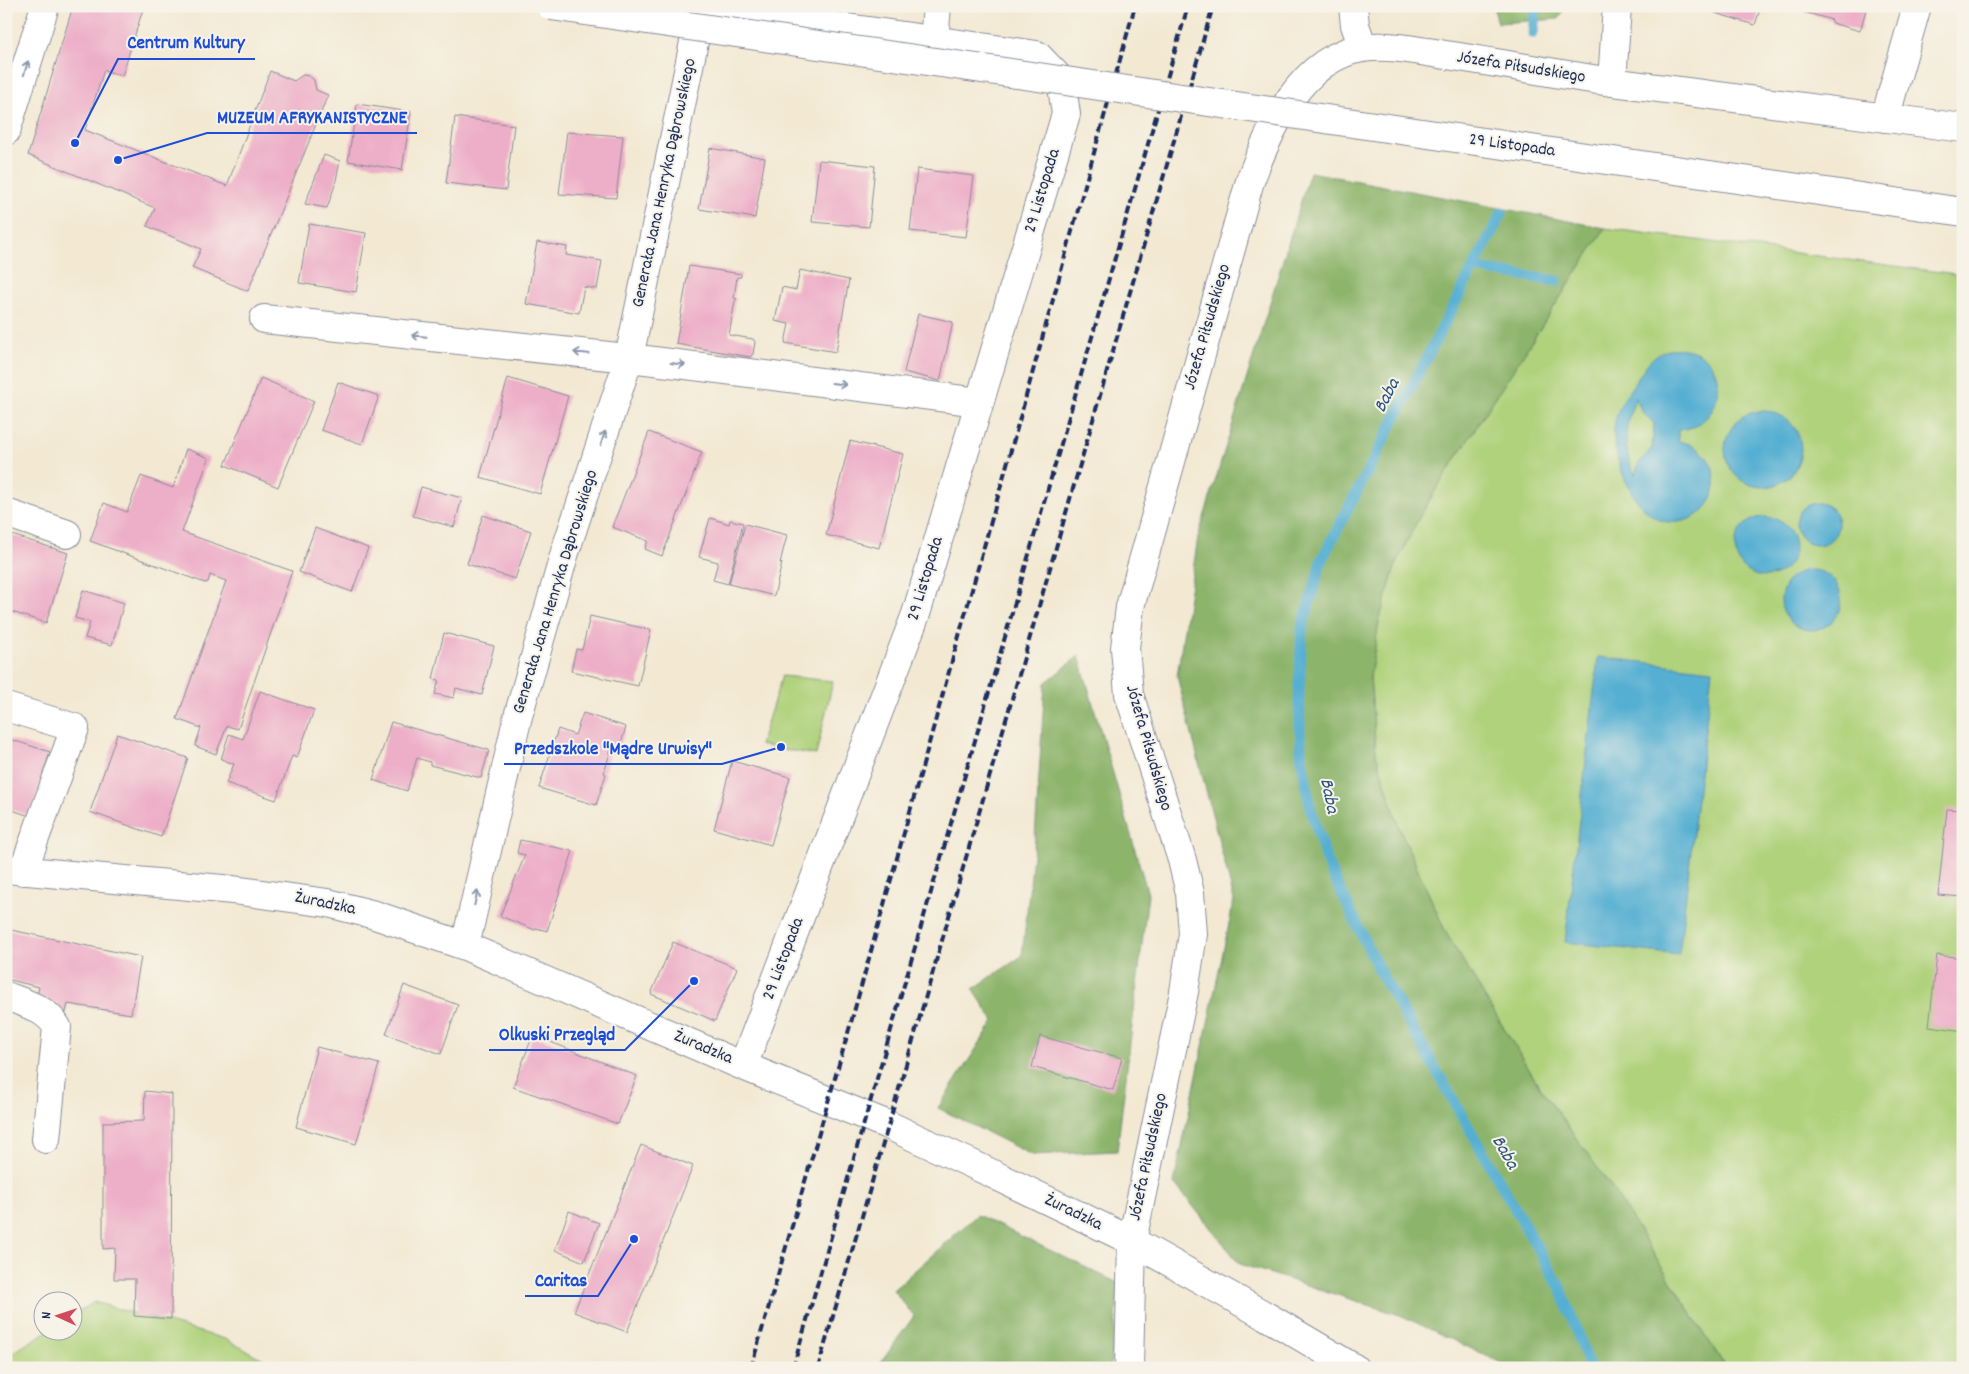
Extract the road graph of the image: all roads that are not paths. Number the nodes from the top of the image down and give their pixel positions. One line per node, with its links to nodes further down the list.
1 (44, 6): 13 (street, one-way to 1)
2 (551, 6): 14 (street, 29 Listopada, bridge)
3 (937, 6): 8 (street)
4 (1353, 6): 9 (street)
5 (1617, 6): 10 (street)
6 (1917, 6): 11 (street)
7 (697, 7): 8 (street, 29 Listopada); 16 (street, Generała Jana Henryka Dąbrowskiego)
8 (934, 40): 17 (street, 29 Listopada)
9 (1363, 48): 10 (street, Józefa Piłsudskiego); 26 (street, Józefa Piłsudskiego)
10 (1612, 82): 11 (street, Józefa Piłsudskiego)
11 (1885, 118): 12 (street, Józefa Piłsudskiego)
12 (1963, 128)
13 (6, 131)
14 (1963, 212)
15 (264, 320): 16 (street, one-way to 15)
16 (629, 358): 17 (street, one-way to 17); 22 (street, Generała Jana Henryka Dąbrowskiego, one-way to 16)
17 (979, 402): 24 (street, 29 Listopada)
18 (6, 513): 19 (street)
19 (67, 534)
20 (6, 707): 21 (street)
21 (15, 870): 22 (street, Żuradzka)
22 (465, 946): 24 (street, Żuradzka)
23 (6, 996): 25 (street)
24 (743, 1066): 26 (street, Żuradzka)
25 (46, 1139)
26 (1132, 1241): 27 (street, Józefa Piłsudskiego); 28 (street, Żuradzka)
27 (1129, 1368)
28 (1354, 1368)

